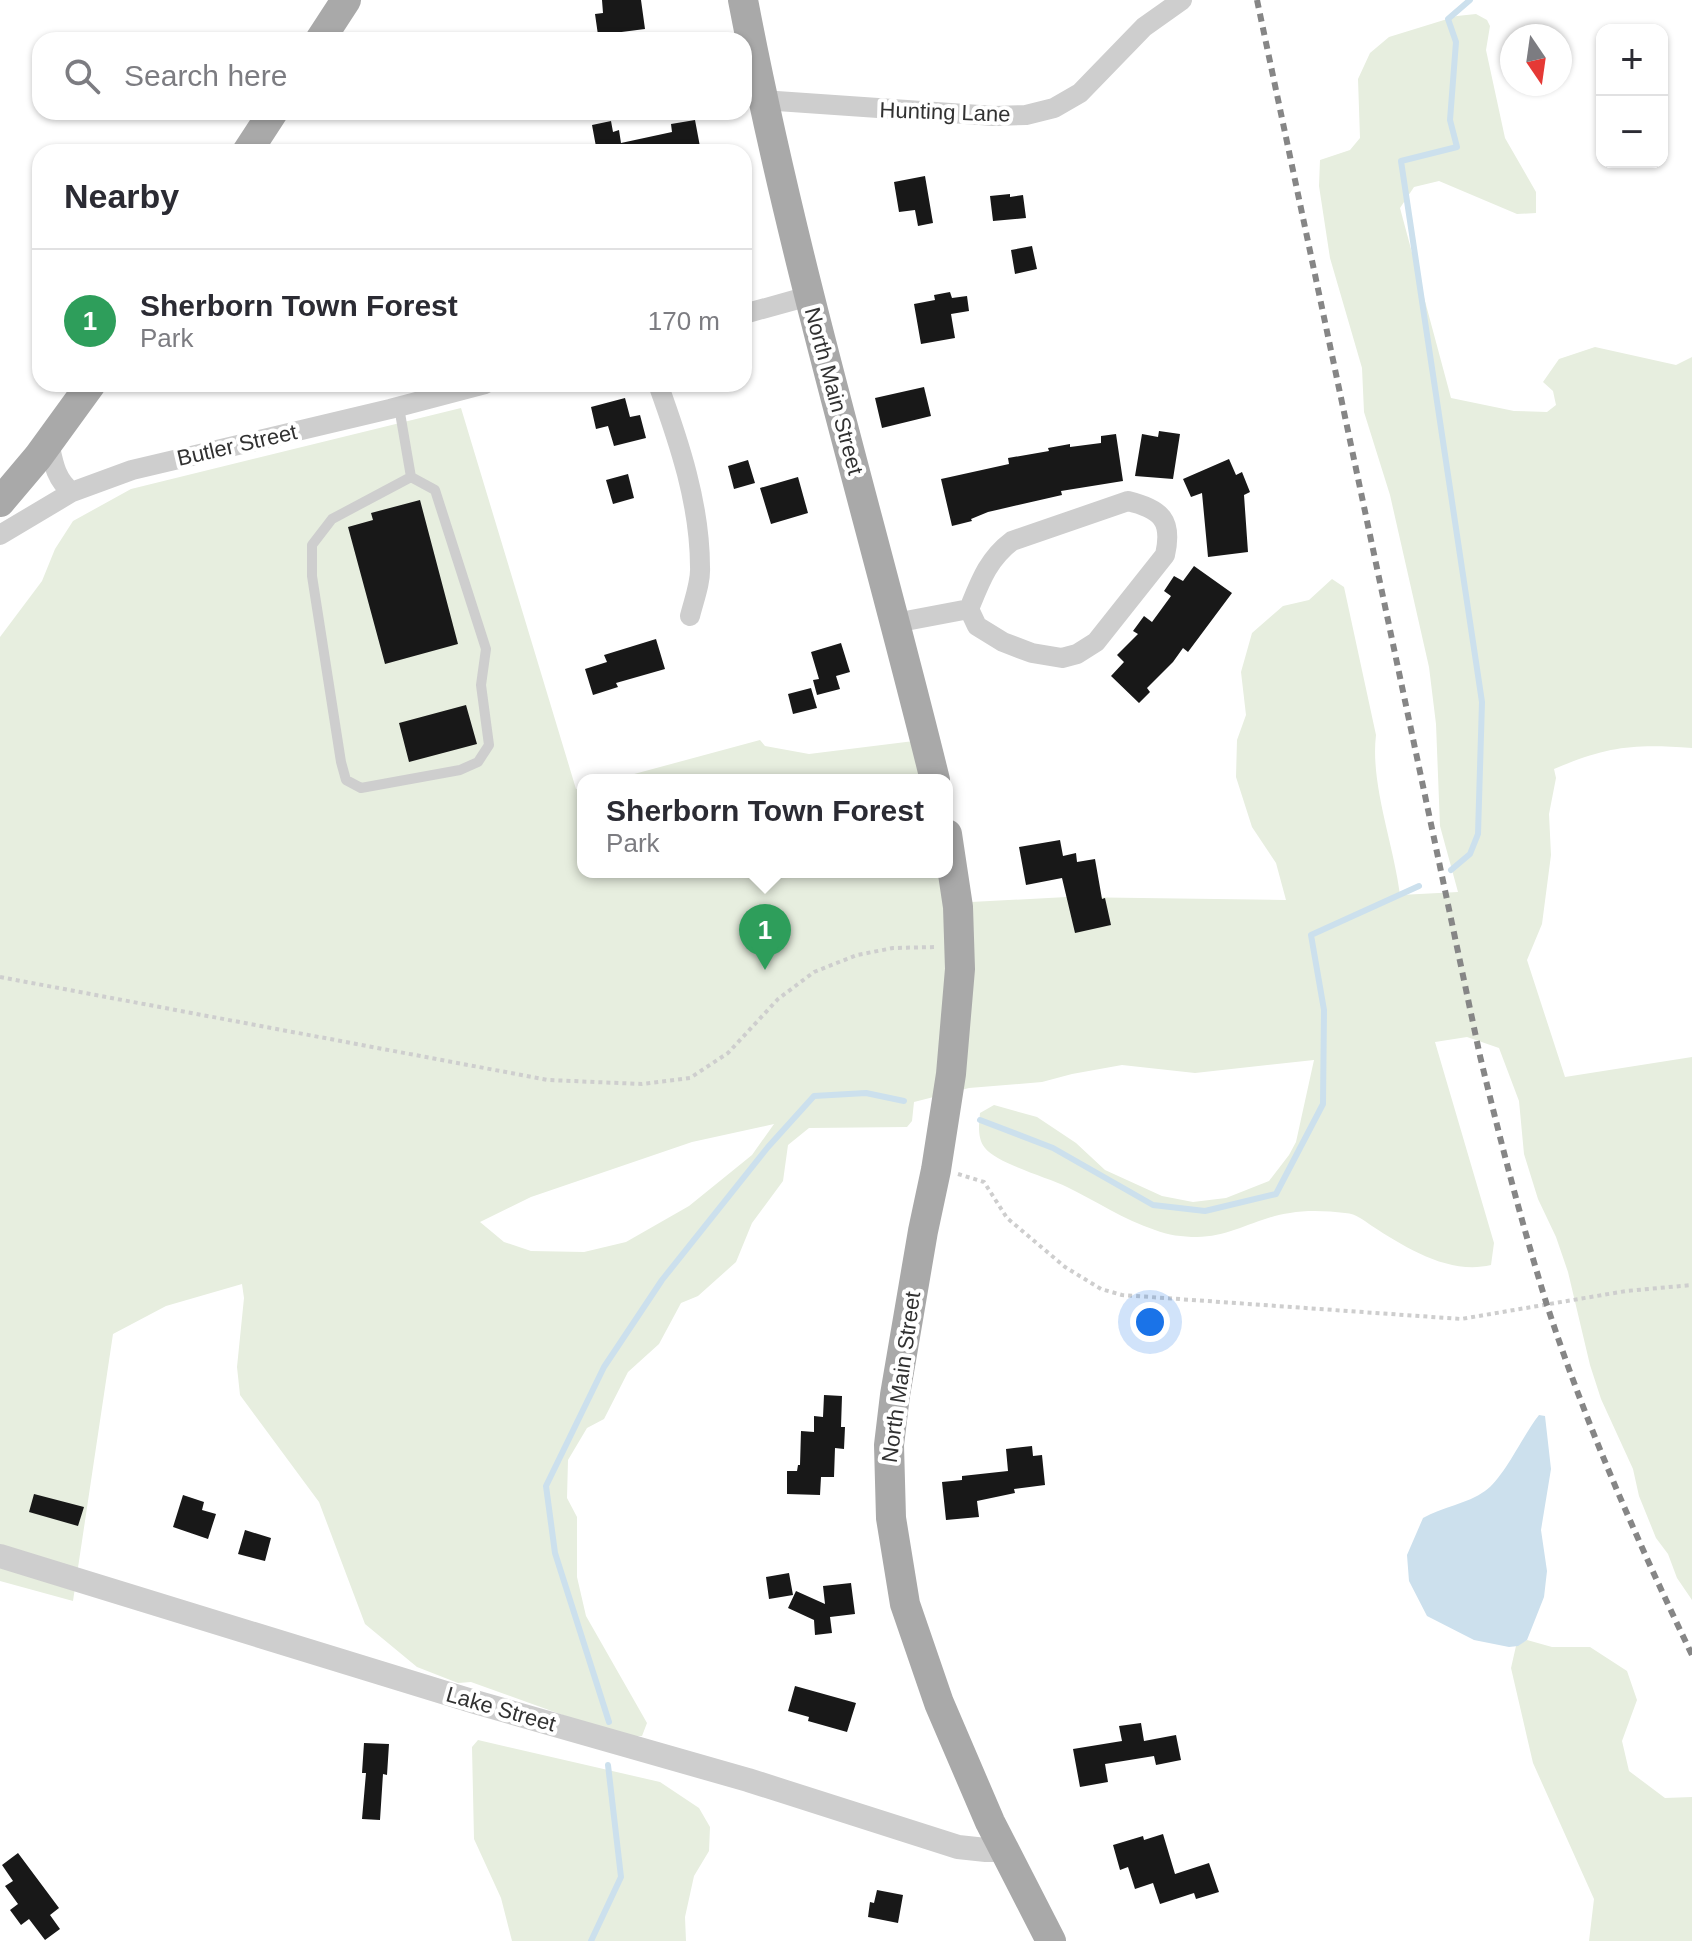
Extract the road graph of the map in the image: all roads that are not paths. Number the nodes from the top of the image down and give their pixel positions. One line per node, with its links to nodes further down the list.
1 (346, 0): 4 (main road)
2 (743, 0): 5 (main road, North Main Street)
3 (1182, 0): 7 (street, Hunting Lane)
4 (325, 32)
5 (749, 32)
6 (752, 47): 7 (main road, North Main Street)
7 (762, 100): 10 (main road, North Main Street)
8 (268, 120): 9 (main road)
9 (252, 144)
10 (809, 296): 11 (street); 23 (main road, North Main Street)
11 (752, 312)
12 (85, 392): 16 (main road)
13 (455, 392): 15 (street, Butler Street)
14 (661, 392): 22 (street)
15 (399, 407): 17 (lane); 18 (street, Butler Street)
16 (49, 442): 18 (street); 19 (main road)
17 (411, 477): 17 (lane)
18 (72, 492): 20 (street, Butler Street)
19 (0, 502)
20 (0, 535)
21 (969, 609): 21 (street); 23 (street)
22 (690, 616)
23 (895, 623): 24 (main road, North Main Street)
24 (933, 774)
25 (953, 874): 27 (main road, North Main Street)
26 (0, 1556): 27 (street, Lake Street)
27 (1004, 1850): 28 (main road, North Main Street)
28 (1051, 1941)

